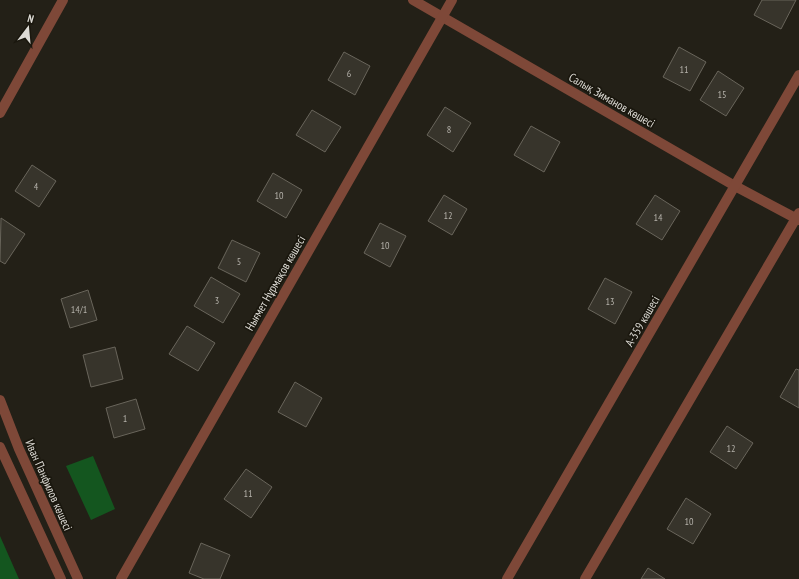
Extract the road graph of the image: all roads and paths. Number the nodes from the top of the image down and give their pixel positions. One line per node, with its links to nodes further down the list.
1 (63, 0): 6 (street)
2 (413, 0): 4 (street, Салық Зиманов көшесі)
3 (452, 0): 4 (street, Нығмет Нұрмақов көшесі)
4 (443, 16): 7 (street, Салық Зиманов көшесі); 13 (street, Нығмет Нұрмақов көшесі)
5 (799, 75): 7 (street, А-359 көшесі)
6 (0, 113)
7 (735, 186): 8 (street, Салық Зиманов көшесі); 14 (street, А-359 көшесі)
8 (798, 217): 15 (street)
9 (0, 400): 12 (street, Иван Панфилов көшесі)
10 (0, 447): 11 (street)
11 (61, 579)
12 (78, 579)
13 (121, 579)
14 (507, 579)
15 (586, 579)

